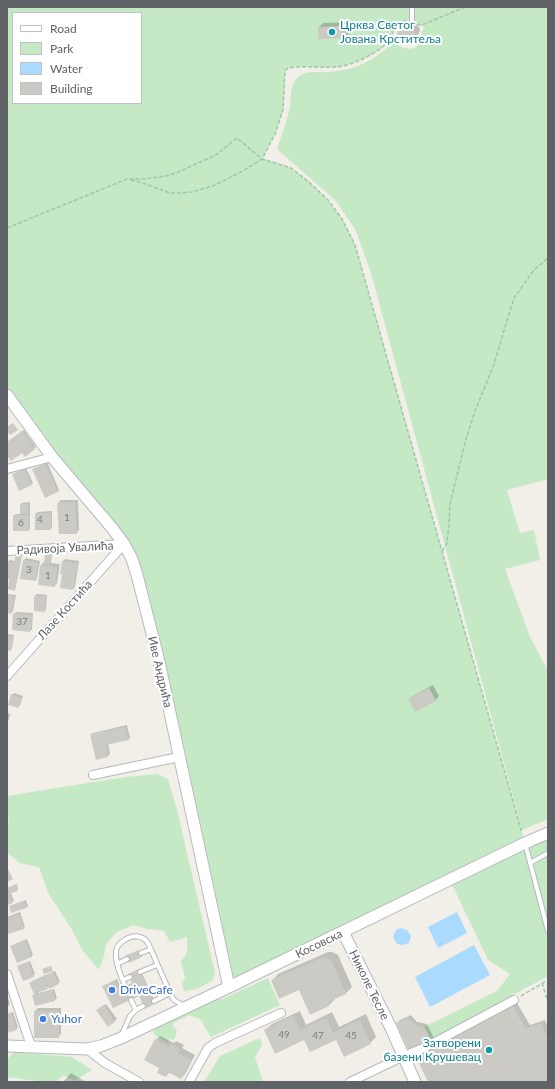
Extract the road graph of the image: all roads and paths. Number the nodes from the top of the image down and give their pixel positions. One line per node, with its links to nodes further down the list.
1 (412, 7): 3 (lane)
2 (465, 7): 3 (path)
3 (412, 21): 4 (path)
4 (262, 158): 5 (path); 5 (path); 13 (path)
5 (127, 179): 6 (path)
6 (7, 228)
7 (548, 258): 13 (path)
8 (7, 395): 9 (street, Иве Андрића)
9 (52, 457): 10 (street); 11 (street, Иве Андрића)
10 (7, 469)
11 (124, 544): 12 (street, Радивоја Увалића); 14 (street, Лазе Костића); 15 (street, Иве Андрића)
12 (7, 551)
13 (442, 551): 18 (path)
14 (7, 676)
15 (179, 757): 16 (street); 35 (street, Иве Андрића)
16 (92, 775)
17 (548, 833): 18 (street, Косовска)
18 (525, 843): 20 (lane); 22 (street, Косовска)
19 (548, 853): 20 (lane)
20 (530, 863): 21 (lane)
21 (548, 931)
22 (343, 932): 35 (street, Косовска); 49 (street, Николе Тесле)
23 (151, 949): 24 (lane); 26 (lane); 27 (lane)
24 (141, 953)
25 (128, 959): 26 (lane)
26 (117, 964): 31 (lane)
27 (158, 965): 28 (lane); 36 (lane)
28 (140, 972)
29 (7, 974): 47 (street)
30 (130, 977): 31 (lane)
31 (123, 980): 34 (lane)
32 (548, 980): 33 (path)
33 (542, 983): 38 (path); 40 (path)
34 (125, 986)
35 (229, 987): 42 (street, Косовска)
36 (170, 994): 39 (lane); 42 (lane)
37 (131, 1000): 43 (lane)
38 (514, 1000): 49 (street)
39 (154, 1001)
40 (548, 1002)
41 (143, 1006): 43 (lane)
42 (186, 1008): 45 (street, Косовска)
43 (136, 1010): 45 (lane)
44 (281, 1012): 51 (street)
45 (121, 1038): 48 (street, Косовска)
46 (8, 1046): 47 (street, Косовска)
47 (31, 1046): 48 (street, Косовска)
48 (87, 1049): 50 (street)
49 (404, 1056): 52 (street); 53 (street, Николе Тесле)
50 (139, 1082)
51 (189, 1082)
52 (350, 1082)
53 (415, 1082)

